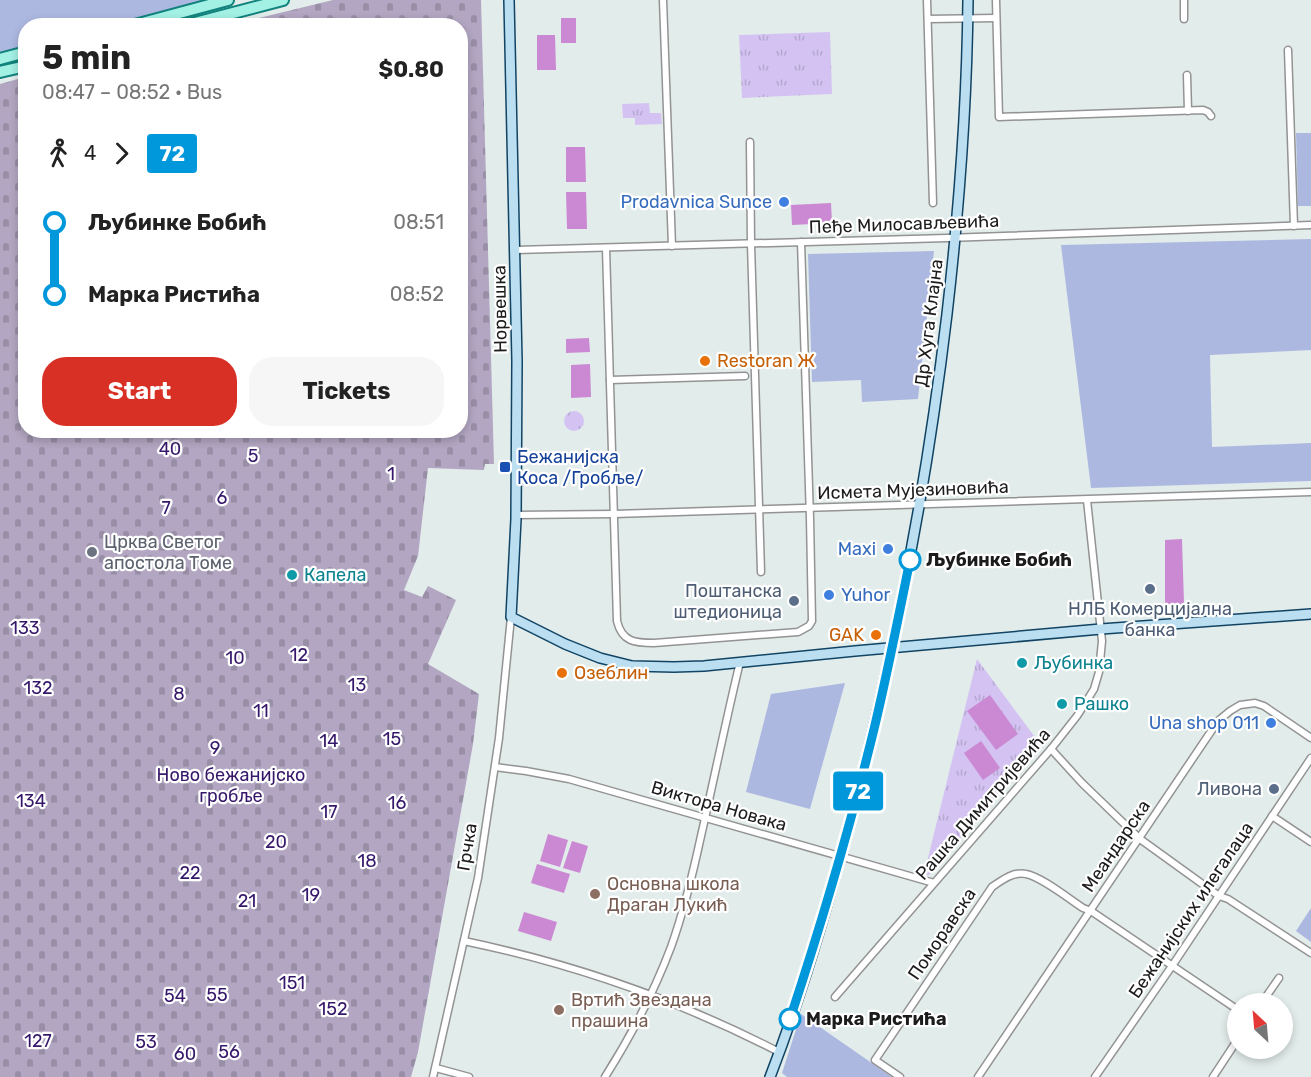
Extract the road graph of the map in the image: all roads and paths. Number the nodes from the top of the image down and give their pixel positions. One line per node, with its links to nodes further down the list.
1 (228, 0): 9 (main road)
2 (283, 0): 10 (main road)
3 (509, 0): 32 (main road, Норвешка)
4 (663, 0): 30 (street)
5 (927, 0): 13 (street)
6 (968, 0): 11 (main road, Др Хуга Клајна)
7 (996, 0): 12 (street)
8 (1184, 0): 14 (street)
9 (180, 18)
10 (214, 18)
11 (968, 18): 12 (street); 13 (street); 27 (main road, Др Хуга Клајна)
12 (996, 18): 21 (street)
13 (928, 19): 24 (street)
14 (1184, 19)
15 (1288, 50): 26 (street)
16 (18, 54): 17 (main road)
17 (0, 59)
18 (18, 68): 19 (main road)
19 (0, 72)
20 (1187, 75): 21 (street)
21 (1188, 111): 22 (street)
22 (1211, 116)
23 (750, 142): 29 (street)
24 (933, 203)
25 (1311, 225): 26 (street, Пеђе Милосављевића)
26 (1294, 226): 27 (street, Пеђе Милосављевића)
27 (956, 238): 28 (street, Пеђе Милосављевића); 37 (main road, Др Хуга Клајна)
28 (801, 242): 29 (street, Пеђе Милосављевића); 38 (street)
29 (751, 244): 30 (street, Пеђе Милосављевића); 39 (street)
30 (672, 246): 31 (street, Пеђе Милосављевића)
31 (606, 248): 32 (street, Пеђе Милосављевића); 34 (street)
32 (516, 250): 41 (main road, Норвешка)
33 (745, 376): 34 (street)
34 (610, 380): 40 (street)
35 (1311, 492): 36 (street, Исмета Мујезиновића)
36 (1087, 500): 37 (street, Исмета Мујезиновића); 45 (street, Рашка Димитријевића)
37 (920, 505): 38 (street, Исмета Мујезиновића); 46 (main road, Др Хуга Клајна)
38 (810, 508): 39 (street, Исмета Мујезиновића); 40 (street)
39 (759, 509): 40 (street, Исмета Мујезиновића); 42 (street)
40 (614, 514): 41 (street, Исмета Мујезиновића)
41 (516, 515): 44 (main road, Норвешка)
42 (761, 573)
43 (1311, 614): 45 (main road)
44 (512, 617): 47 (main road); 51 (street, Грчка)
45 (1101, 629): 46 (main road); 49 (street, Рашка Димитријевића)
46 (893, 647): 47 (main road); 56 (main road, Др Хуга Клајна)
47 (740, 662): 53 (street)
48 (1311, 738): 54 (street, Меандарска)
49 (1051, 749): 54 (street); 57 (street, Рашка Димитријевића)
50 (1311, 758): 52 (street, Бежанијских илегалаца)
51 (495, 767): 53 (street, Виктора Новака); 60 (street, Грчка)
52 (1272, 816): 55 (street); 58 (street, Бежанијских илегалаца)
53 (706, 818): 56 (street, Виктора Новака); 65 (street)
54 (1140, 839): 58 (street); 59 (street, Меандарска)
55 (1311, 842)
56 (841, 856): 57 (street, Виктора Новака); 68 (main road, Др Хуга Клајна)
57 (934, 883): 66 (street, Рашка Димитријевића)
58 (1219, 896): 61 (street); 62 (street, Бежанијских илегалаца)
59 (1091, 911): 62 (street, Поморавска); 75 (street, Поморавска); 76 (street, Меандарска)
60 (464, 941): 65 (street); 70 (street, Грчка)
61 (1311, 953)
62 (1172, 966): 67 (street, Поморавска); 77 (street, Бежанијских илегалаца)
63 (1279, 978): 64 (street)
64 (1269, 993)
65 (651, 994): 68 (street); 73 (street)
66 (835, 997)
67 (1227, 1003)
68 (779, 1052): 74 (main road, Др Хуга Клајна)
69 (1227, 1056): 78 (street)
70 (436, 1068): 71 (street, Грчка); 72 (street)
71 (433, 1077)
72 (469, 1077)
73 (605, 1077)
74 (770, 1077)
75 (900, 1077)
76 (978, 1077)
77 (1095, 1077)
78 (1213, 1077)

